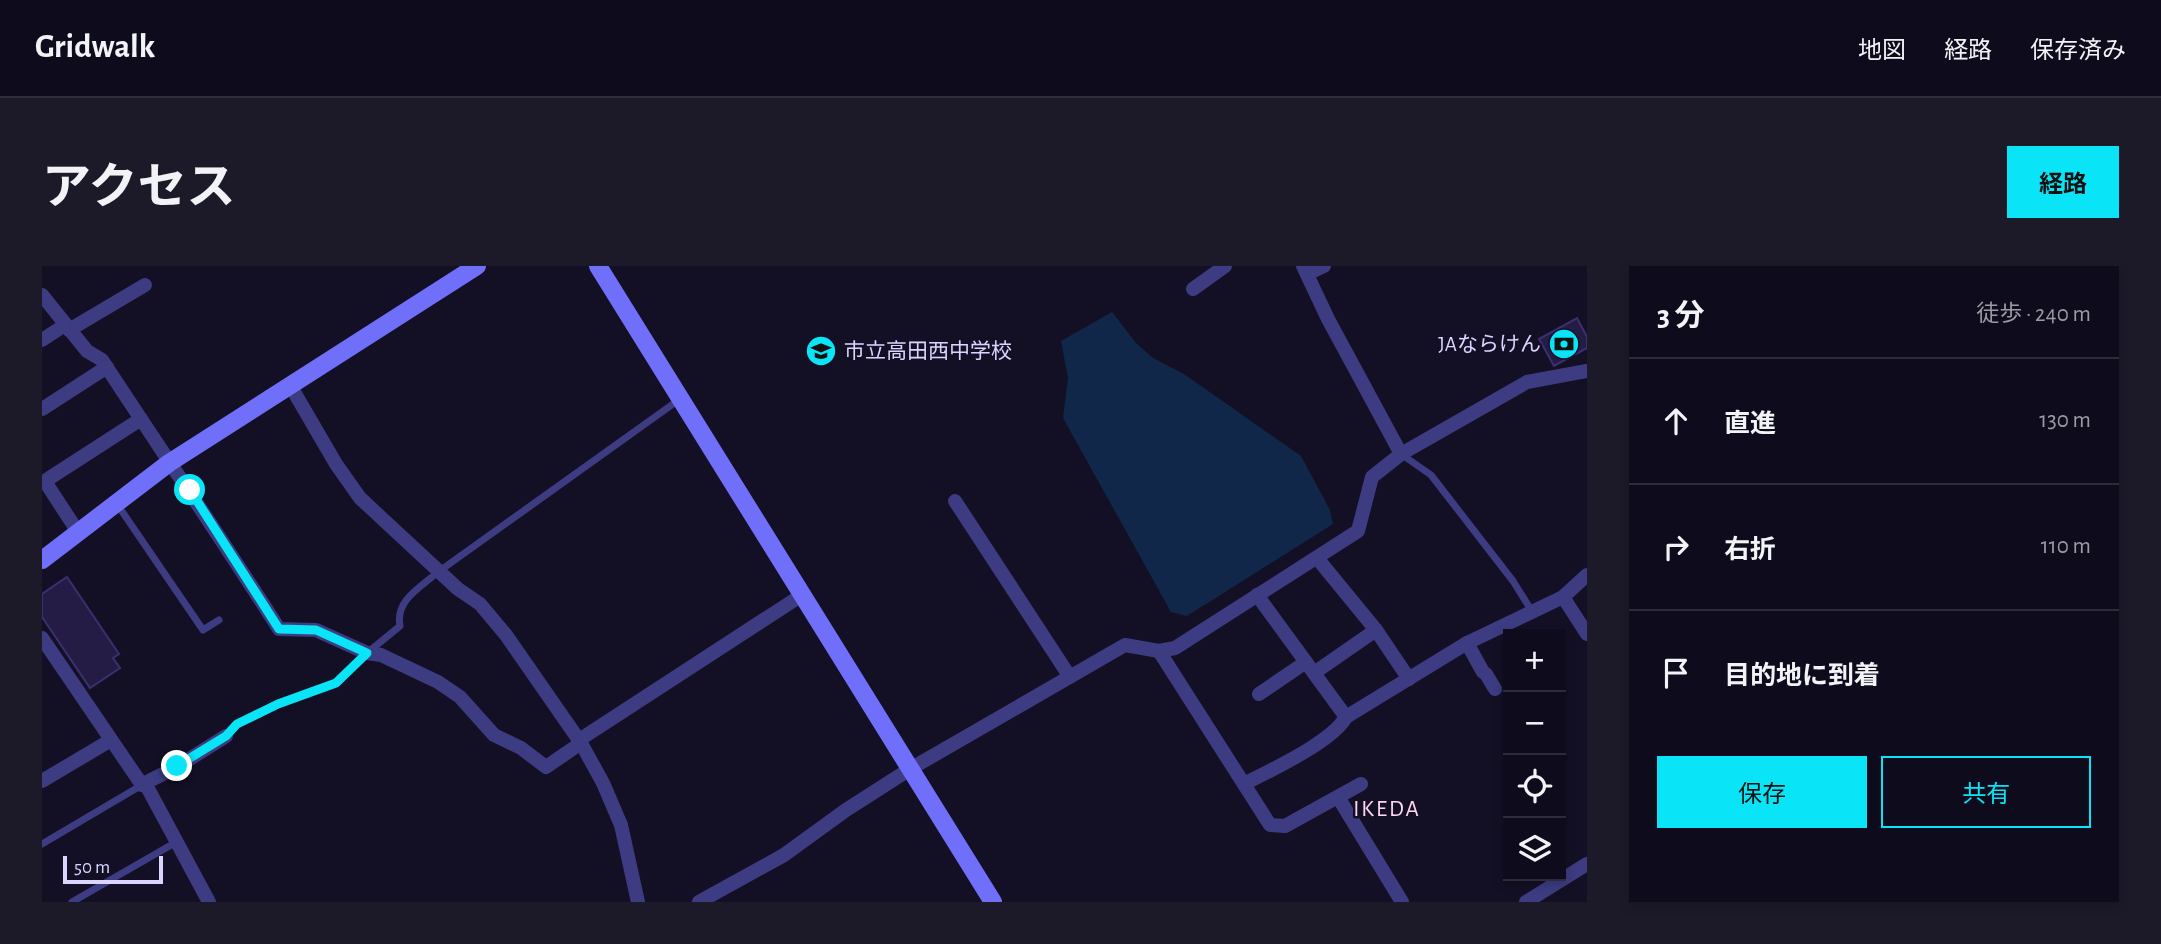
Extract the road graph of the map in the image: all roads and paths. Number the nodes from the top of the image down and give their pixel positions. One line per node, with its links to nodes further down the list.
1 (477, 266): 13 (street)
2 (598, 266): 14 (street)
3 (1225, 266): 7 (street)
4 (1324, 266): 5 (street)
5 (1305, 270): 17 (street)
6 (145, 285): 9 (street)
7 (1193, 289)
8 (43, 300): 9 (street)
9 (67, 328): 10 (street); 11 (street)
10 (42, 340)
11 (107, 367): 15 (street); 16 (street)
12 (1587, 371): 17 (street)
13 (290, 385): 18 (street); 24 (street)
14 (680, 399): 24 (lane); 26 (street)
15 (42, 409)
16 (141, 419): 18 (street); 21 (street)
17 (1401, 454): 22 (street); 29 (lane)
18 (169, 463): 20 (street); 36 (street)
19 (955, 501): 38 (street)
20 (117, 503): 21 (street); 30 (lane)
21 (78, 532): 23 (street)
22 (1317, 558): 27 (street); 31 (street)
23 (42, 560)
24 (438, 572): 36 (lane); 45 (street)
25 (1587, 575): 28 (street)
26 (802, 595): 45 (street); 46 (street)
27 (1257, 595): 35 (street); 37 (street)
28 (1563, 597): 29 (street); 32 (street)
29 (1534, 612): 34 (street)
30 (219, 620)
31 (1376, 631): 37 (street); 39 (street)
32 (1587, 634)
33 (42, 638): 44 (street)
34 (1467, 643): 39 (street); 40 (street)
35 (1159, 650): 38 (street); 49 (street)
36 (367, 653): 43 (lane); 45 (street)
37 (1310, 667): 41 (street); 42 (street)
38 (1070, 677): 46 (street)
39 (1409, 679): 42 (street)
40 (1495, 689)
41 (1259, 694)
42 (1346, 717): 49 (street)
43 (226, 736): 48 (street)
44 (111, 740): 47 (street); 48 (street)
45 (580, 741): 57 (street)
46 (910, 769): 58 (street); 59 (street)
47 (42, 781)
48 (144, 784): 52 (street); 53 (lane)
49 (1244, 784): 51 (street)
50 (1362, 784): 51 (street)
51 (1338, 797): 60 (street)
52 (178, 841): 55 (lane); 56 (street)
53 (42, 844)
54 (1587, 864): 61 (street)
55 (72, 902)
56 (209, 902)
57 (638, 902)
58 (699, 902)
59 (993, 902)
60 (1402, 902)
61 (1526, 902)

